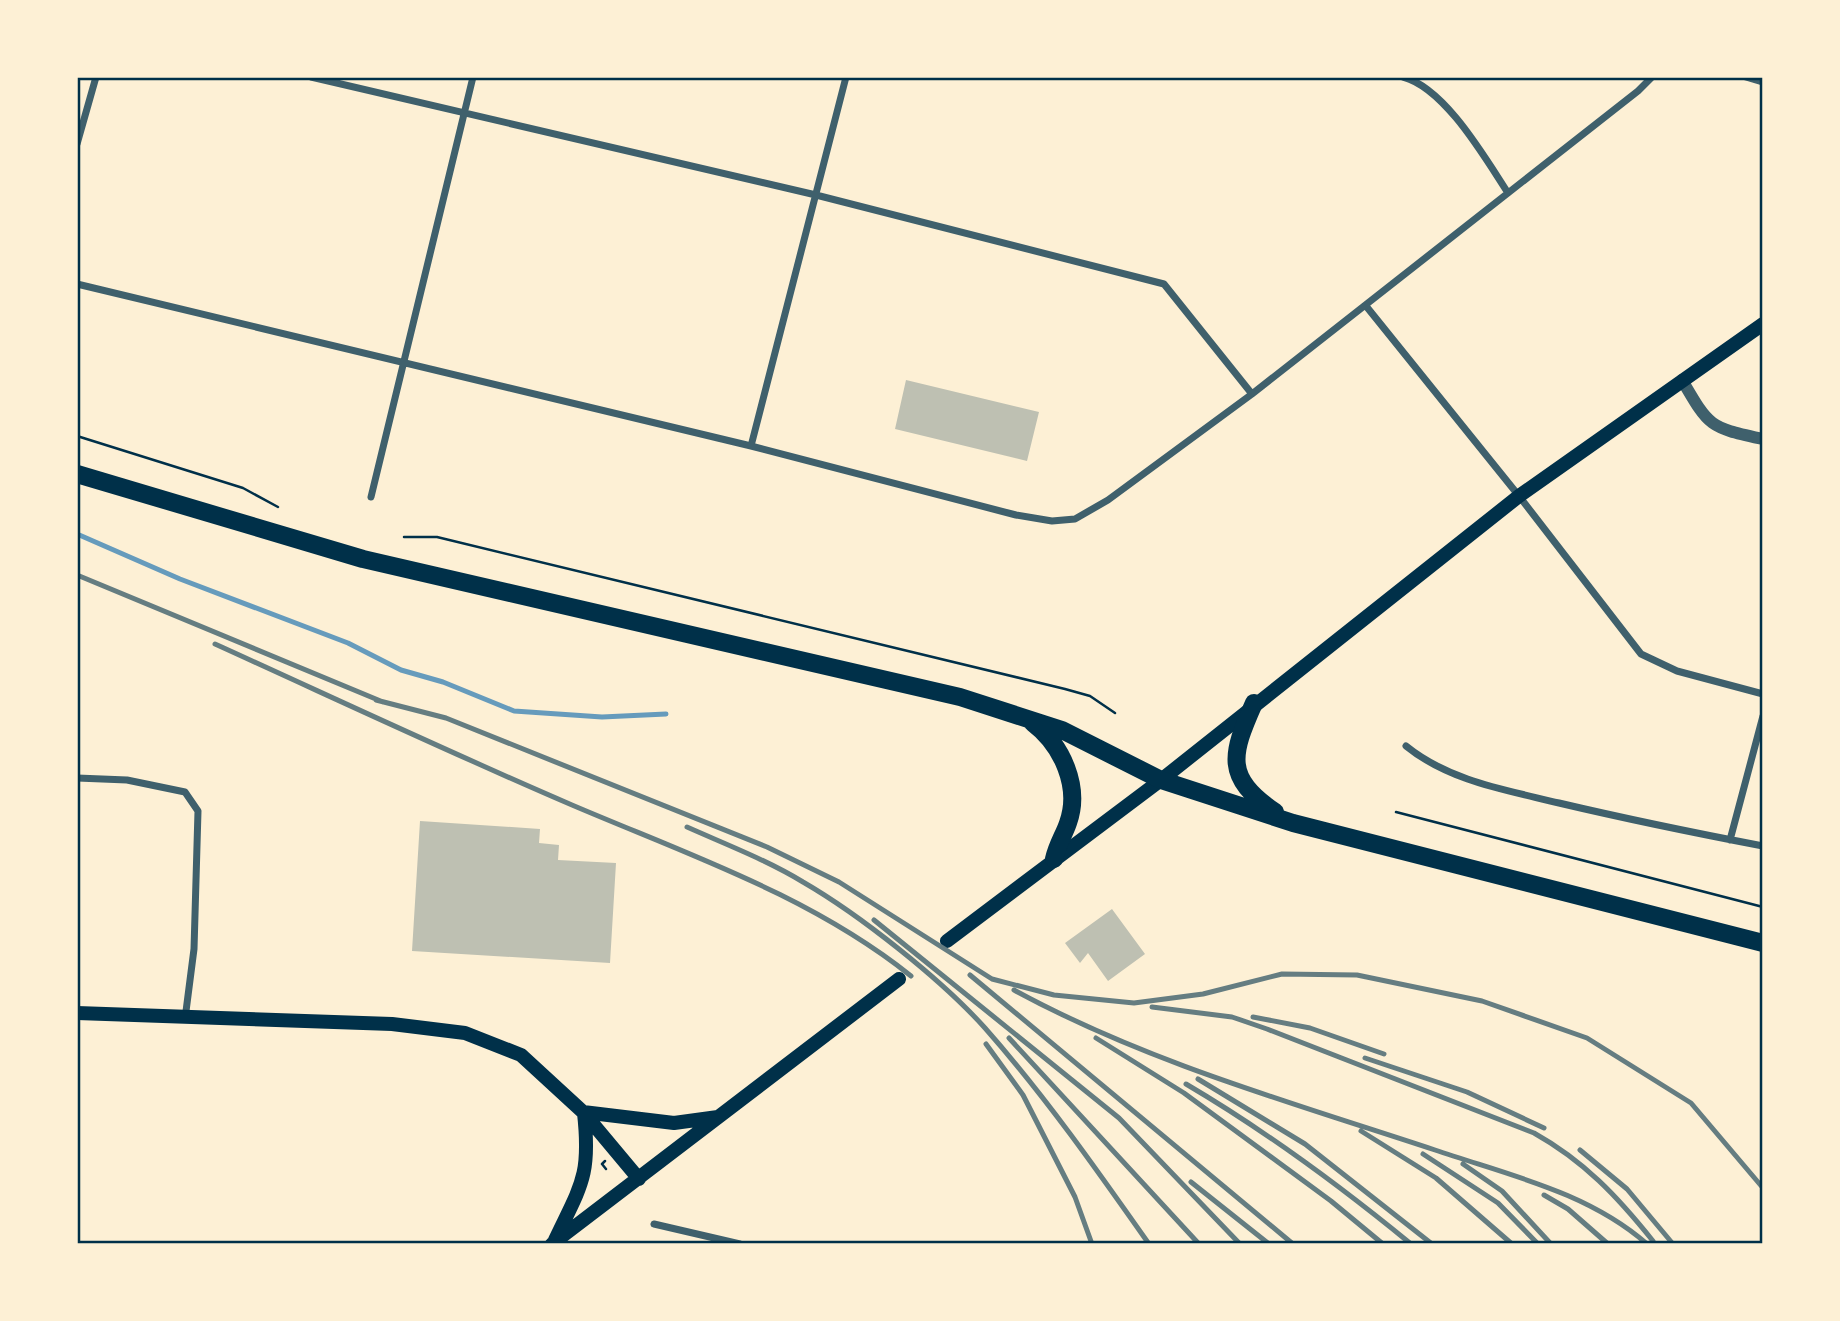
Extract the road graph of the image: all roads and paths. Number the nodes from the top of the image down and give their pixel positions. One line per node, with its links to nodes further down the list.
1 (96, 77): 10 (street)
2 (311, 77): 9 (street)
3 (473, 77): 9 (street)
4 (846, 77): 12 (street)
5 (1402, 77): 11 (street)
6 (1652, 77): 11 (street)
7 (1743, 77): 8 (lane)
8 (1763, 83)
9 (463, 115): 12 (street); 16 (street)
10 (77, 144)
11 (1507, 193): 14 (street)
12 (816, 195): 18 (street); 21 (street)
13 (77, 284): 16 (street)
14 (1366, 306): 18 (street); 23 (street)
15 (1763, 324): 17 (main road)
16 (403, 363): 21 (street); 24 (street)
17 (1682, 380): 20 (street); 23 (main road)
18 (1252, 394): 21 (street)
19 (77, 436): 25 (path)
20 (1763, 439)
21 (751, 446)
22 (77, 474): 31 (highway)
23 (1519, 496): 27 (street); 28 (main road)
24 (371, 497)
25 (278, 507)
26 (404, 537): 29 (path)
27 (1763, 694)
28 (1254, 703): 34 (main road); 36 (highway)
29 (1115, 713)
30 (1763, 716): 37 (street)
31 (1027, 719): 34 (highway); 39 (highway)
32 (1406, 746): 37 (street)
33 (77, 778): 45 (street)
34 (1161, 780): 36 (highway); 39 (main road)
35 (1396, 812): 40 (path)
36 (1293, 823): 42 (highway)
37 (1730, 840): 38 (street)
38 (1763, 846)
39 (1054, 859): 41 (main road)
40 (1763, 907)
41 (947, 941)
42 (1763, 943)
43 (899, 979): 47 (main road)
44 (77, 1013): 45 (main road)
45 (185, 1019): 46 (main road)
46 (583, 1112): 47 (main road); 50 (main road); 52 (main road)
47 (720, 1117): 50 (main road)
48 (605, 1161): 49 (path)
49 (606, 1169)
50 (639, 1179): 52 (main road)
51 (654, 1224): 53 (street)
52 (553, 1243)
53 (740, 1244)

